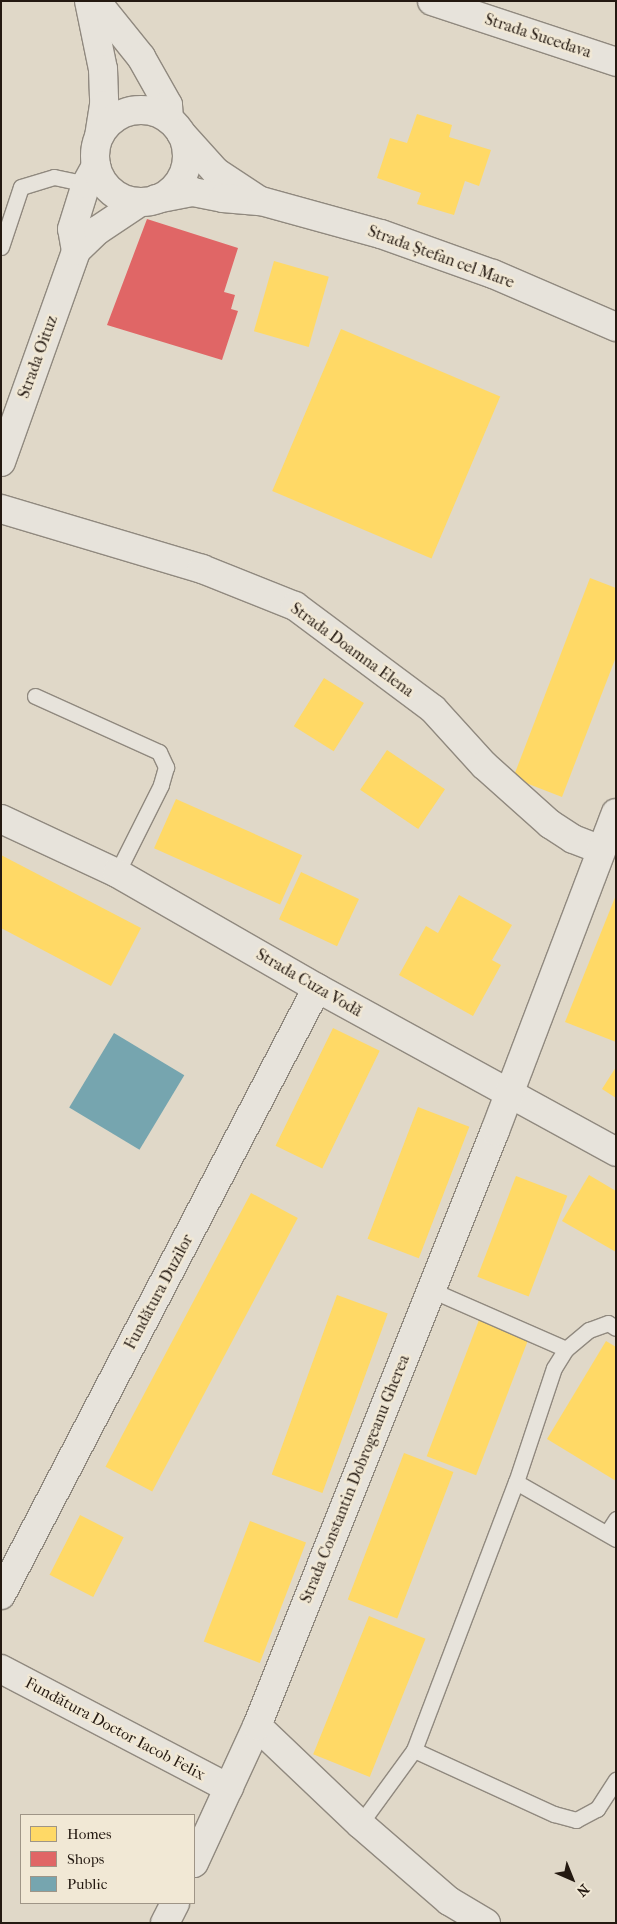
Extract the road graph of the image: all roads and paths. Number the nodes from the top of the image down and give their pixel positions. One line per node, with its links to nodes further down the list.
1 (89, 1): 6 (street)
2 (96, 1): 5 (street)
3 (432, 1): 4 (street, Strada Sucedava)
4 (616, 62)
5 (174, 126): 6 (street); 8 (street); 9 (street, Strada Ștefan cel Mare)
6 (100, 136): 7 (street)
7 (91, 175): 8 (street); 10 (lane); 11 (street, Strada Oituz)
8 (148, 200): 9 (street, Strada Ștefan cel Mare); 11 (street, Strada Oituz)
9 (261, 201): 12 (street, Strada Ștefan cel Mare)
10 (1, 247)
11 (76, 251): 13 (street, Strada Oituz)
12 (616, 327)
13 (3, 451)
14 (1, 509): 18 (street, Strada Doamna Elena)
15 (35, 696): 19 (lane)
16 (616, 813): 18 (street, Strada Constantin Dobrogeanu Gherea)
17 (1, 819): 19 (street, Strada Cuza Vodă)
18 (601, 850): 21 (street, Strada Constantin Dobrogeanu Gherea)
19 (117, 874): 20 (street, Strada Cuza Vodă)
20 (318, 988): 21 (street, Strada Cuza Vodă); 29 (street, Fundătura Duzilor)
21 (510, 1092): 22 (street, Strada Cuza Vodă); 23 (street, Strada Constantin Dobrogeanu Gherea)
22 (616, 1152)
23 (431, 1290): 25 (lane); 31 (street, Strada Constantin Dobrogeanu Gherea)
24 (616, 1328): 25 (lane)
25 (566, 1348): 26 (lane)
26 (516, 1482): 28 (lane); 32 (lane)
27 (616, 1519): 28 (lane)
28 (612, 1536)
29 (1, 1595)
30 (1, 1669): 34 (street, Fundătura Doctor Iacob Felix)
31 (257, 1726): 34 (street, Strada Constantin Dobrogeanu Gherea); 35 (street)
32 (414, 1750): 33 (lane); 35 (lane)
33 (616, 1780)
34 (230, 1788): 36 (street, Strada Constantin Dobrogeanu Gherea)
35 (360, 1824): 39 (street)
36 (195, 1861)
37 (174, 1904): 38 (street)
38 (165, 1923)
39 (486, 1923)

